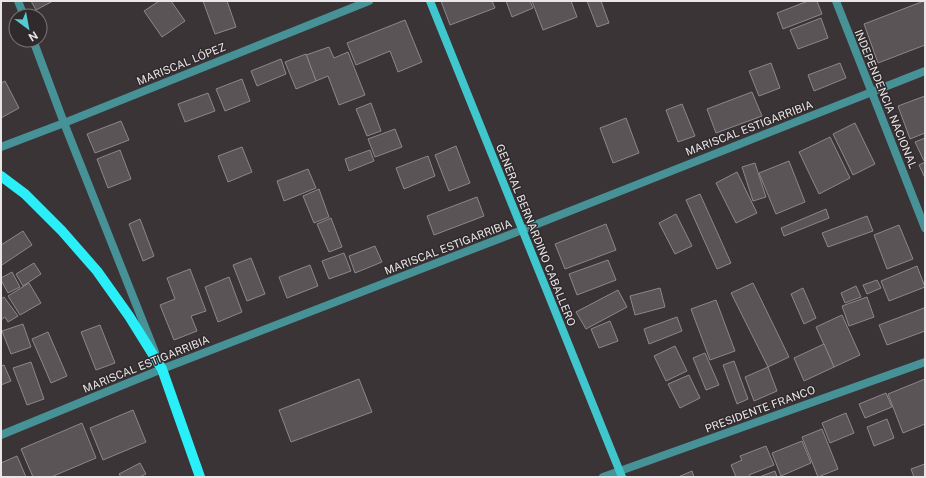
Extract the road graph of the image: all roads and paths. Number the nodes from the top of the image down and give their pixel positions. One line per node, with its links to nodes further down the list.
1 (369, 1): 7 (street, MARISCAL LÓPEZ)
2 (430, 1): 11 (street, GENERAL BERNARDINO CABALLERO)
3 (836, 1): 6 (street, INDEPENDENCIA NACIONAL)
4 (36, 48): 7 (street)
5 (925, 71): 6 (street, MARISCAL ESTIGARRIBIA)
6 (872, 92): 10 (street, INDEPENDENCIA NACIONAL); 11 (street, MARISCAL ESTIGARRIBIA)
7 (64, 123): 8 (street, MARISCAL LÓPEZ); 13 (street)
8 (1, 147)
9 (1, 176): 13 (main road)
10 (925, 228)
11 (522, 230): 13 (street, MARISCAL ESTIGARRIBIA); 15 (street, GENERAL BERNARDINO CABALLERO)
12 (925, 362): 15 (street, PRESIDENTE FRANCO)
13 (162, 369): 14 (street, MARISCAL ESTIGARRIBIA); 16 (main road)
14 (1, 435)
15 (621, 474): 17 (street, PRESIDENTE FRANCO)
16 (200, 477)
17 (603, 477)

